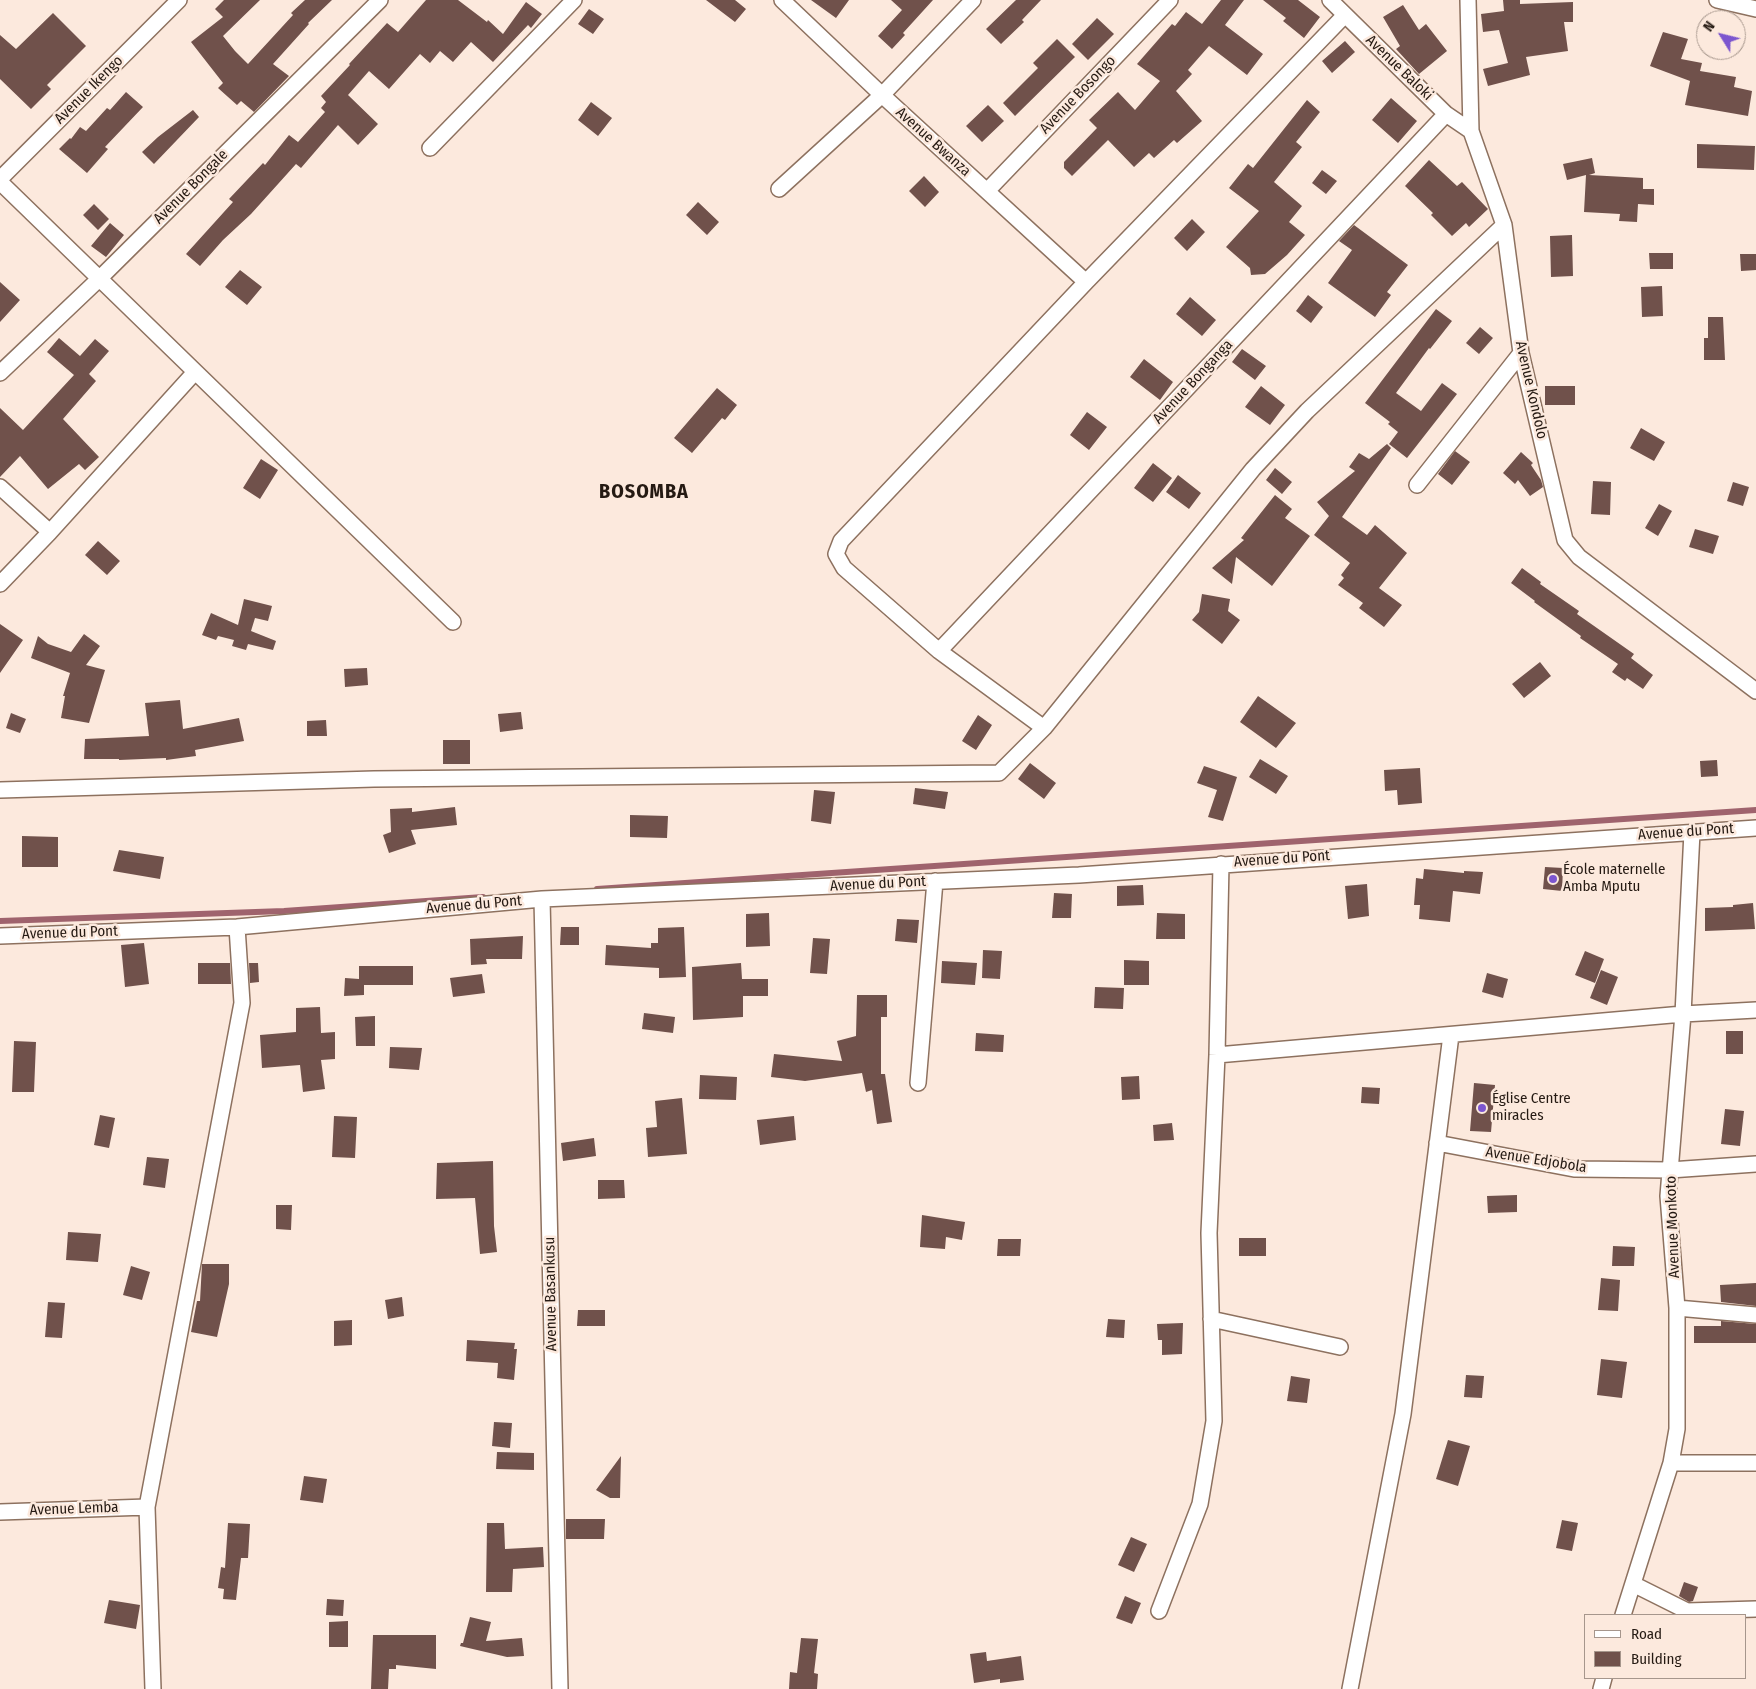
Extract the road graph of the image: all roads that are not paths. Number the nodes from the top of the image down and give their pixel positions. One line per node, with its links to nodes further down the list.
1 (179, 0): 16 (street, Avenue Ikengo)
2 (380, 0): 20 (street, Avenue Bongale)
3 (574, 0): 15 (street)
4 (782, 0): 12 (street, Avenue Bwanza)
5 (973, 0): 12 (street)
6 (1170, 0): 18 (street, Avenue Bosongo)
7 (1330, 0): 11 (street, Avenue Baloki)
8 (1468, 0): 14 (street, Avenue Kondolo)
9 (1717, 0): 10 (street)
10 (1756, 9)
11 (1345, 15): 13 (street, Avenue Baloki); 21 (street)
12 (882, 95): 17 (street); 18 (street, Avenue Bwanza)
13 (1446, 114): 14 (street, Avenue Baloki); 30 (street, Avenue Bonganga)
14 (1472, 131): 19 (street, Avenue Kondolo)
15 (430, 148)
16 (0, 180): 20 (street)
17 (779, 189)
18 (987, 191): 21 (street, Avenue Bwanza)
19 (1504, 225): 22 (street, Avenue Kondolo); 32 (street)
20 (99, 279): 23 (street); 24 (street, Avenue Bongale)
21 (1086, 282): 30 (street)
22 (1521, 353): 25 (street); 31 (street, Avenue Kondolo)
23 (195, 372): 27 (street); 29 (street)
24 (0, 373)
25 (1417, 485)
26 (0, 486): 27 (street)
27 (50, 532): 28 (street)
28 (0, 584)
29 (453, 622)
30 (939, 651): 32 (street)
31 (1756, 691)
32 (1044, 728): 33 (street)
33 (0, 790)
34 (1756, 828): 35 (street, Avenue du Pont)
35 (1692, 832): 36 (street, Avenue du Pont); 42 (street, Avenue Monkoto)
36 (1221, 864): 37 (street, Avenue du Pont); 44 (street)
37 (935, 881): 38 (street, Avenue du Pont); 45 (street)
38 (542, 899): 39 (street, Avenue du Pont); 62 (street, Avenue Basankusu)
39 (237, 927): 40 (street, Avenue du Pont); 55 (street)
40 (0, 936)
41 (1756, 1010): 42 (street)
42 (1683, 1014): 43 (street); 48 (street, Avenue Monkoto)
43 (1451, 1034): 44 (street); 46 (street)
44 (1217, 1055): 51 (street)
45 (918, 1083)
46 (1437, 1143): 48 (street, Avenue Edjobola); 63 (street)
47 (1756, 1164): 48 (street, Avenue Edjobola)
48 (1670, 1170): 49 (street, Avenue Monkoto)
49 (1676, 1308): 50 (street); 53 (street, Avenue Monkoto)
50 (1756, 1315)
51 (1211, 1320): 52 (street); 59 (street)
52 (1340, 1347)
53 (1671, 1463): 54 (street); 57 (street, Avenue Monkoto)
54 (1756, 1463)
55 (147, 1507): 56 (street, Avenue Lemba); 61 (street)
56 (0, 1512)
57 (1633, 1584): 58 (street); 60 (street, Avenue Monkoto)
58 (1756, 1609)
59 (1159, 1611)
60 (1623, 1614)
61 (153, 1689)
62 (560, 1689)
63 (1350, 1689)

